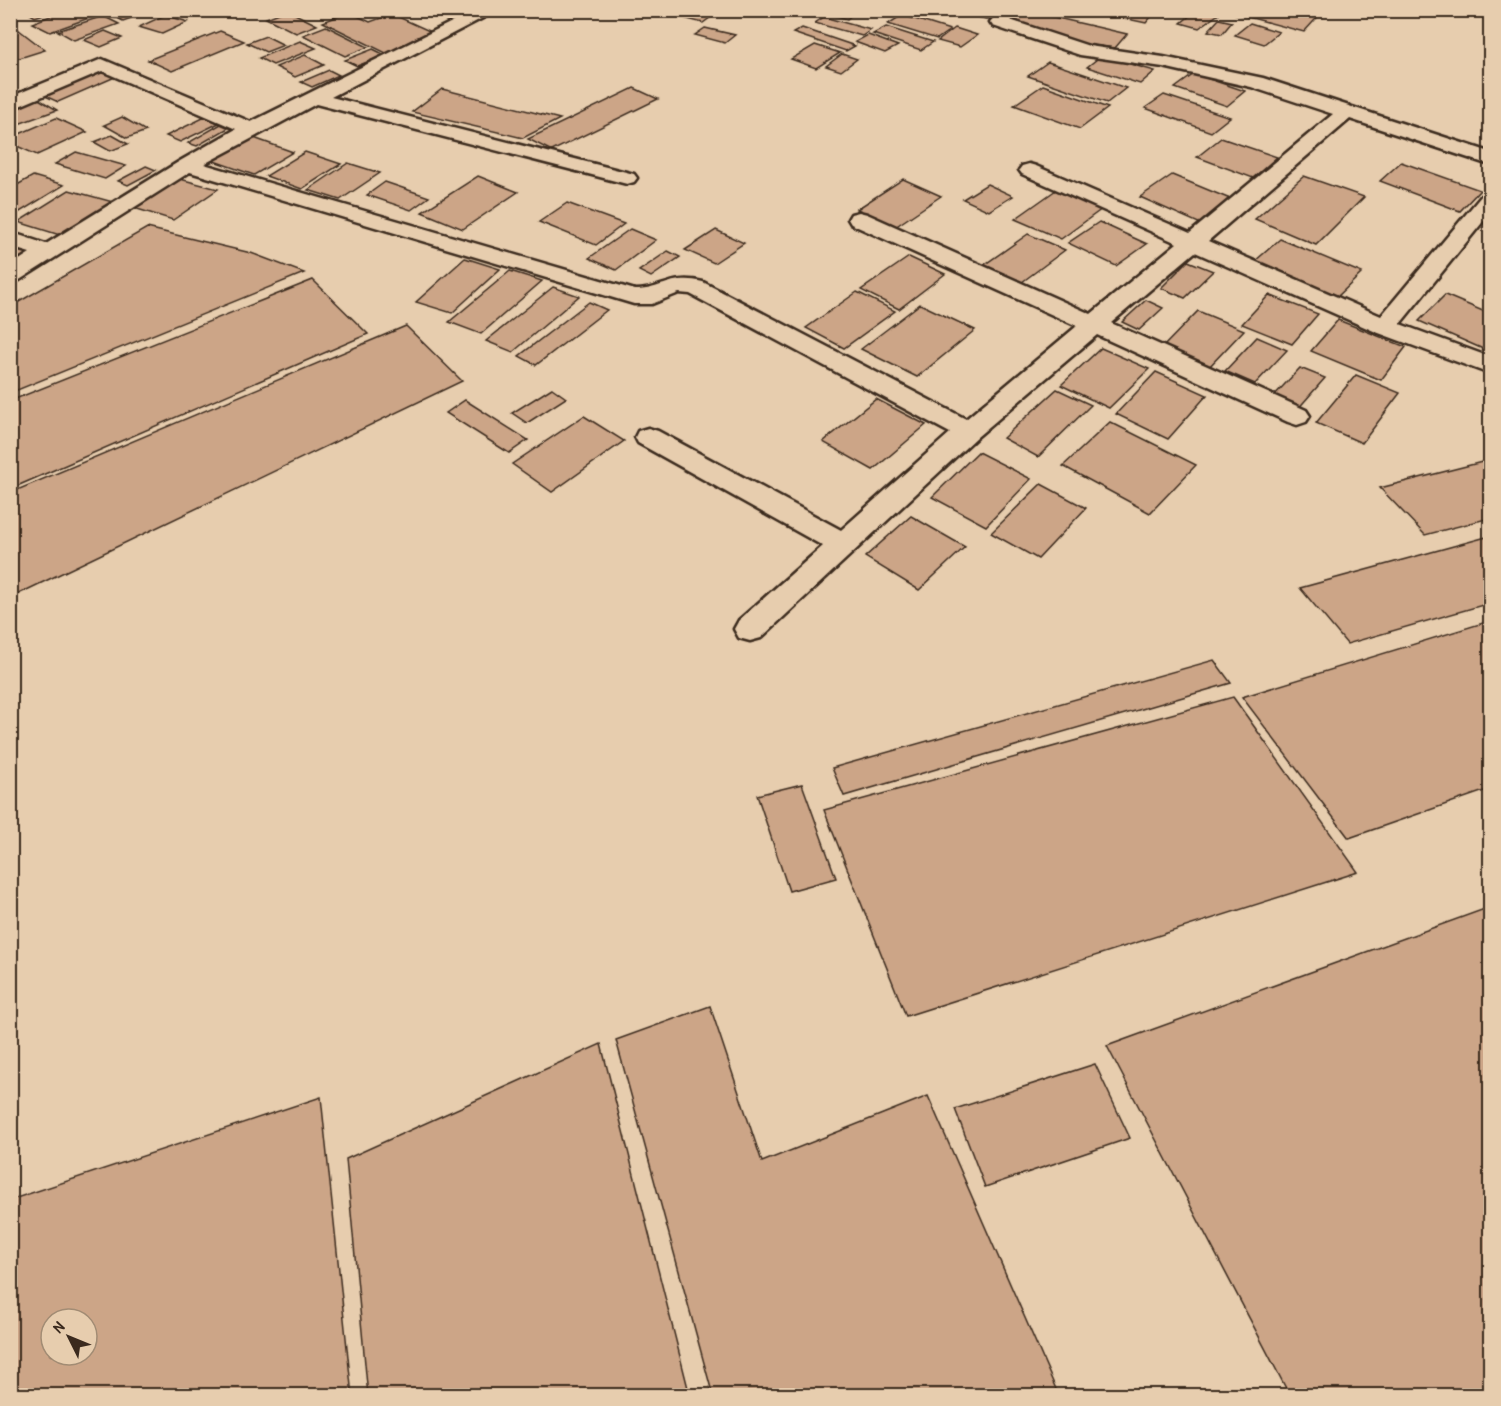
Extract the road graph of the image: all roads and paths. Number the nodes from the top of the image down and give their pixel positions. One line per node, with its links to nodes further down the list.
1 (490, 10): 3 (street)
2 (1010, 10): 5 (street)
3 (314, 98): 6 (street); 10 (street)
4 (10, 104): 6 (street)
5 (1348, 111): 7 (street); 14 (street)
6 (251, 129): 8 (street)
7 (1491, 159)
8 (187, 165): 15 (street); 21 (street)
9 (1029, 170): 14 (street)
10 (627, 178)
11 (1491, 200): 18 (street)
12 (859, 219): 17 (street)
13 (10, 239): 15 (street)
14 (1194, 242): 17 (street); 18 (street)
15 (49, 252): 16 (street)
16 (10, 276)
17 (1095, 324): 20 (street); 21 (street)
18 (1385, 327): 19 (street)
19 (1491, 366)
20 (1297, 416)
21 (968, 431): 23 (street)
22 (648, 436): 23 (street)
23 (843, 544): 24 (street)
24 (750, 629)

